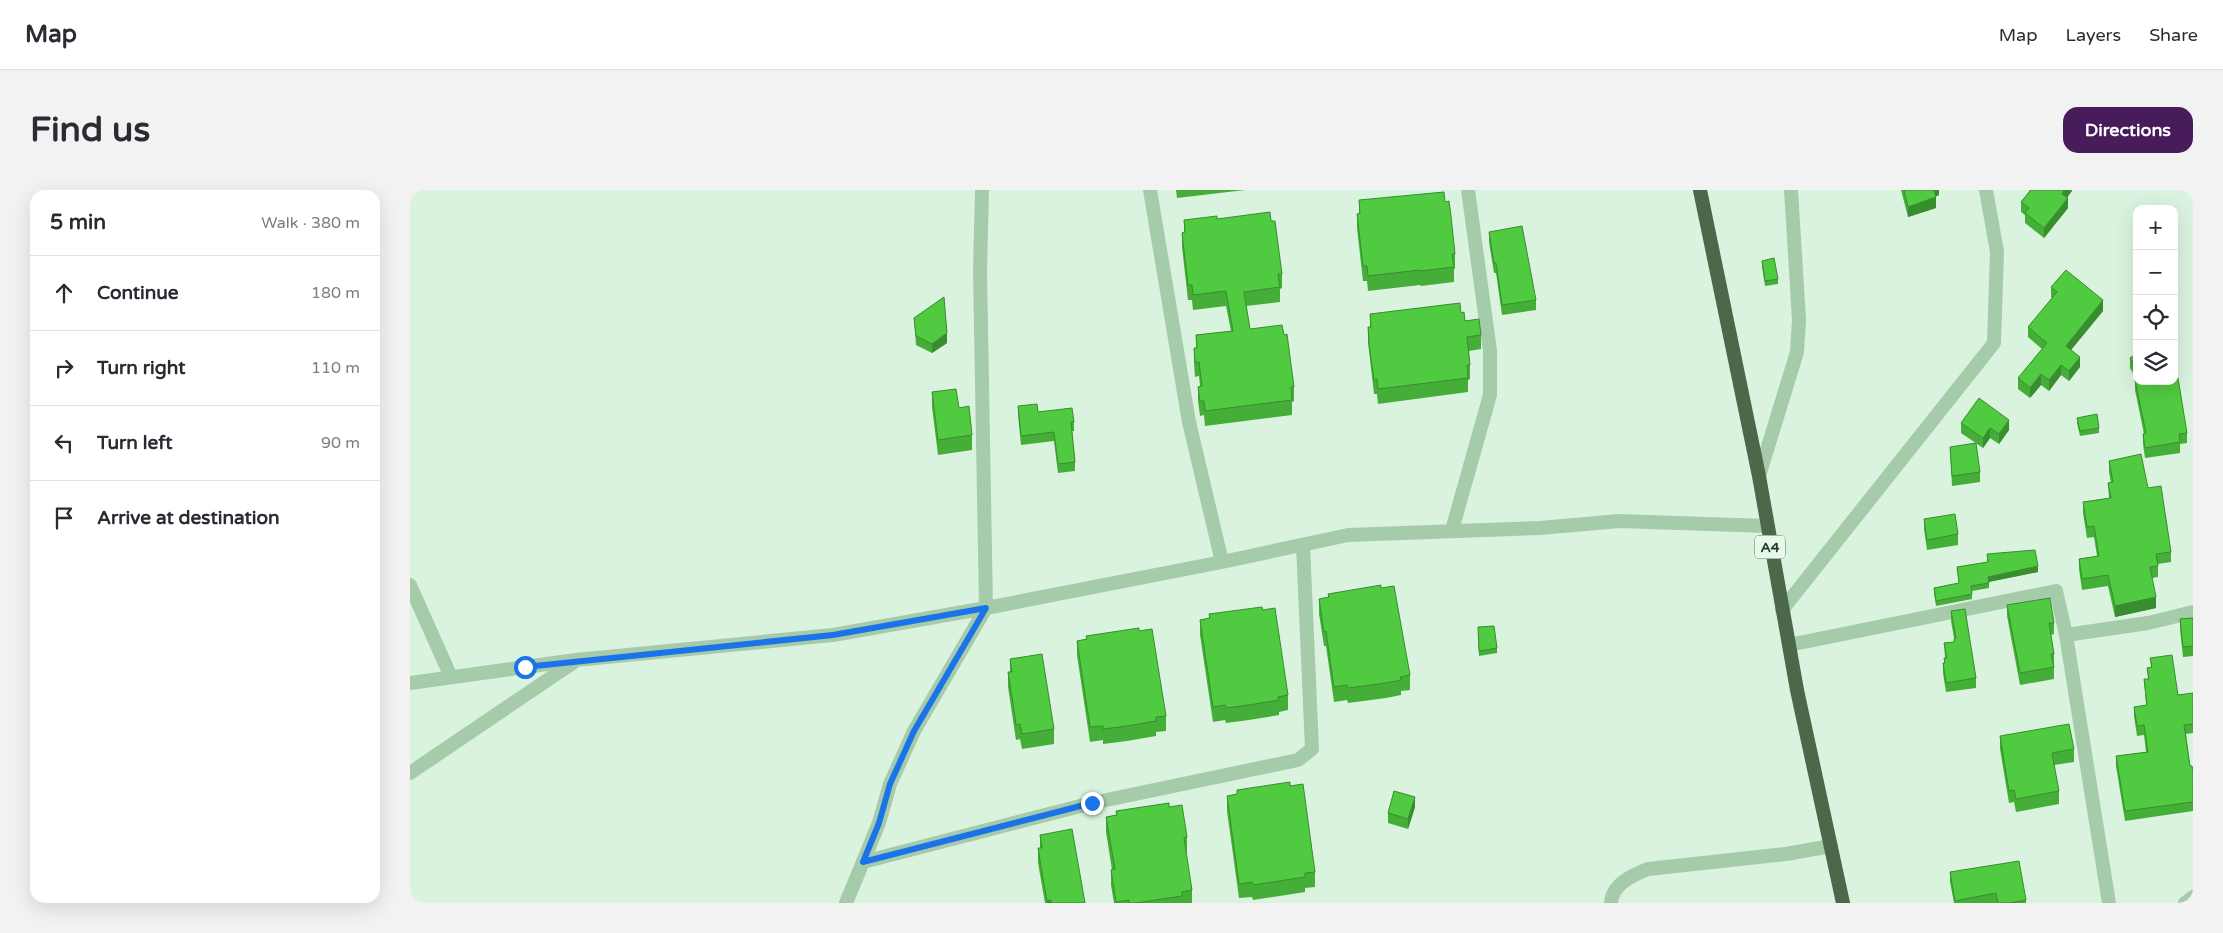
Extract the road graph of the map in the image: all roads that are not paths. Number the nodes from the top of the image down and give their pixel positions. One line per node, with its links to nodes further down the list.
1 (982, 190): 13 (street)
2 (1150, 190): 11 (street)
3 (1468, 190): 9 (street)
4 (1700, 190): 7 (highway, A4)
5 (1791, 190): 7 (street)
6 (1986, 190): 14 (street)
7 (1759, 476): 8 (highway, A4)
8 (1767, 526): 9 (street); 14 (highway, A4)
9 (1452, 530): 10 (street)
10 (1303, 545): 11 (street); 23 (street)
11 (1222, 562): 13 (street)
12 (410, 585): 19 (street)
13 (986, 608): 18 (street); 23 (street)
14 (1782, 610): 17 (highway, A4)
15 (2193, 612): 16 (street)
16 (2066, 635): 17 (street); 28 (street)
17 (1789, 645): 22 (highway, A4)
18 (576, 660): 19 (street); 21 (street)
19 (451, 676): 20 (street)
20 (410, 683)
21 (410, 773)
22 (1831, 846): 26 (street); 27 (highway, A4)
23 (863, 862): 25 (street)
24 (2193, 897): 29 (street)
25 (846, 903)
26 (1611, 903)
27 (1843, 903)
28 (2110, 903)
29 (2185, 903)

